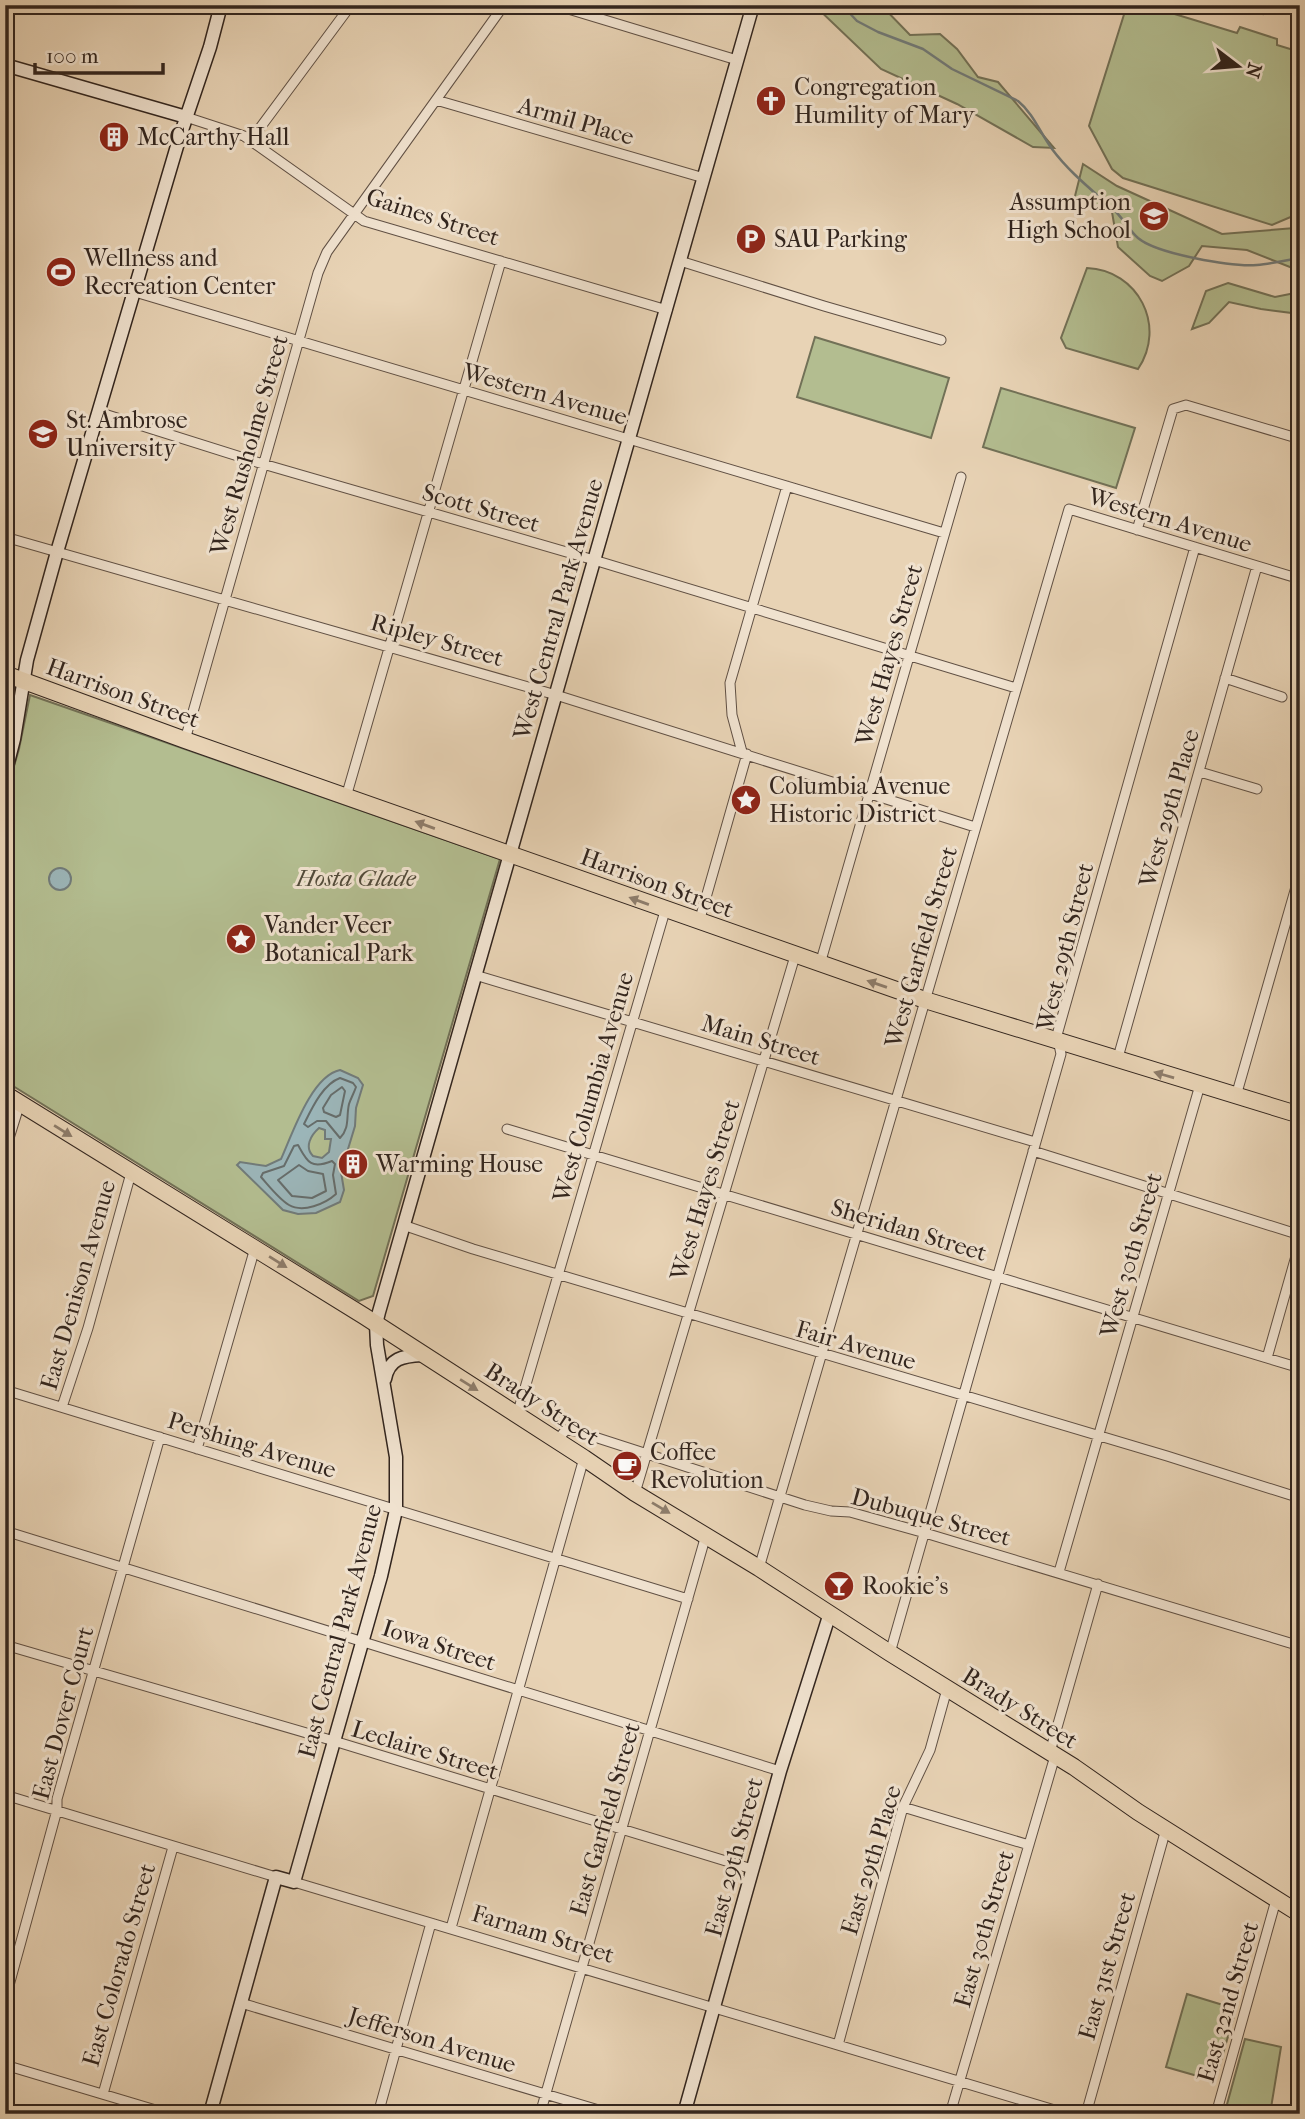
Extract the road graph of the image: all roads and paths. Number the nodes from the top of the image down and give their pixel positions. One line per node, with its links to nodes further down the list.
1 (221, 5): 9 (street)
2 (351, 5): 10 (street)
3 (505, 5): 8 (street, West Rusholme Street)
4 (555, 5): 6 (street)
5 (753, 5): 6 (street, West Central Park Avenue)
6 (737, 60): 11 (street, West Central Park Avenue)
7 (5, 65): 9 (street, Gaines Street)
8 (436, 100): 11 (street, Armil Place); 12 (street, West Rusholme Street)
9 (186, 117): 10 (street, Gaines Street); 15 (street)
10 (251, 140): 12 (street, Gaines Street)
11 (704, 178): 14 (street, West Central Park Avenue)
12 (354, 215): 13 (street, Gaines Street); 18 (street, West Rusholme Street)
13 (500, 261): 16 (street, Gaines Street); 19 (street)
14 (680, 261): 16 (street, West Central Park Avenue); 17 (street)
15 (135, 292): 18 (street, Western Avenue); 20 (street)
16 (667, 310): 21 (street, West Central Park Avenue)
17 (941, 340)
18 (298, 341): 19 (street, Western Avenue); 23 (street, West Rusholme Street)
19 (463, 391): 21 (street, Western Avenue); 27 (street)
20 (98, 412): 23 (street, Scott Street); 32 (street)
21 (629, 439): 25 (street, Western Avenue); 33 (street, West Central Park Avenue)
22 (1300, 439): 28 (street)
23 (263, 464): 27 (street, Scott Street); 36 (street, West Rusholme Street)
24 (961, 477): 29 (street, West Hayes Street)
25 (788, 486): 29 (street, Western Avenue); 37 (street)
26 (1069, 509): 28 (street, Western Avenue); 43 (street, West Garfield Street)
27 (428, 513): 33 (street, Scott Street); 38 (street)
28 (1138, 530): 31 (street, Western Avenue)
29 (944, 533): 39 (street, West Hayes Street)
30 (5, 537): 32 (street, Ripley Street)
31 (1195, 547): 34 (street, Western Avenue); 63 (street, West 29th Street)
32 (57, 552): 36 (street, Ripley Street); 42 (street)
33 (594, 560): 37 (street, Scott Street); 44 (street, West Central Park Avenue)
34 (1257, 566): 35 (street, Western Avenue); 41 (street, West 29th Place)
35 (1300, 579)
36 (225, 600): 38 (street, Ripley Street); 46 (street, West Rusholme Street)
37 (751, 607): 39 (street, Scott Street); 47 (street)
38 (388, 646): 44 (street, Ripley Street); 52 (street)
39 (909, 654): 43 (street, Scott Street); 51 (street, West Hayes Street)
40 (5, 674): 42 (highway, Harrison Street)
41 (1225, 678): 45 (street); 48 (street, West 29th Place)
42 (23, 680): 46 (highway, Harrison Street); 49 (street)
43 (1016, 688): 53 (street, West Garfield Street)
44 (556, 695): 47 (street, Ripley Street); 54 (street, West Central Park Avenue)
45 (1282, 697)
46 (185, 740): 52 (highway, Harrison Street)
47 (745, 753): 51 (street, Ripley Street); 57 (street)
48 (1199, 772): 50 (street); 65 (street, West 29th Place)
49 (5, 774)
50 (1257, 789)
51 (869, 793): 53 (street, Ripley Street); 59 (street, West Hayes Street)
52 (346, 797): 54 (highway, Harrison Street, one-way to 52)
53 (975, 827): 61 (street, West Garfield Street)
54 (511, 855): 56 (highway, Harrison Street, one-way to 54); 60 (street, West Central Park Avenue)
55 (1300, 873): 68 (street)
56 (665, 911): 57 (highway, Harrison Street); 62 (street, West Columbia Avenue)
57 (699, 922): 58 (highway, Harrison Street)
58 (795, 956): 59 (highway, Harrison Street); 64 (street, West Hayes Street)
59 (820, 964): 61 (highway, Harrison Street, one-way to 59)
60 (475, 975): 62 (street, Main Street); 79 (street, West Central Park Avenue)
61 (925, 1000): 63 (highway, Harrison Street); 69 (street, West Garfield Street)
62 (632, 1021): 64 (street, Main Street); 75 (street, West Columbia Avenue)
63 (1058, 1042): 65 (highway, Harrison Street); 73 (street, West 29th Street)
64 (764, 1061): 69 (street, Main Street); 77 (street, West Hayes Street)
65 (1117, 1061): 66 (highway, Harrison Street, one-way to 65)
66 (1200, 1085): 68 (highway, Harrison Street); 78 (street, West 30th Street)
67 (5, 1094): 70 (highway, Brady Street)
68 (1236, 1096): 71 (highway, Harrison Street)
69 (896, 1101): 73 (street, Main Street); 80 (street, West Garfield Street)
70 (20, 1103): 74 (street); 76 (highway, Brady Street, one-way to 76)
71 (1300, 1115)
72 (507, 1129): 75 (street, Sheridan Street)
73 (1034, 1146): 78 (street, Main Street); 85 (street, West 29th Street)
74 (5, 1152)
75 (593, 1155): 77 (street, Sheridan Street); 84 (street, West Columbia Avenue)
76 (131, 1173): 83 (highway, Brady Street); 96 (street, East Denison Avenue)
77 (724, 1194): 80 (street, Sheridan Street); 86 (street, West Hayes Street)
78 (1168, 1195): 81 (street, Main Street); 87 (street, West 30th Street)
79 (403, 1225): 84 (street, Fair Avenue); 88 (street, East Central Park Avenue)
80 (857, 1235): 85 (street, Sheridan Street); 90 (street, West Garfield Street)
81 (1300, 1235)
82 (1300, 1242): 91 (street)
83 (255, 1248): 88 (highway, Brady Street, one-way to 88); 101 (street)
84 (558, 1275): 86 (street, Fair Avenue); 97 (street, West Columbia Avenue)
85 (996, 1276): 87 (street, Sheridan Street); 95 (street, West 29th Street)
86 (688, 1315): 90 (street, Fair Avenue); 102 (street, West Hayes Street)
87 (1132, 1318): 91 (street, Sheridan Street); 98 (street, West 30th Street)
88 (376, 1324): 89 (highway, Brady Street); 93 (street, East Central Park Avenue)
89 (422, 1355): 93 (street); 97 (highway, Brady Street, one-way to 97)
90 (821, 1355): 95 (street, Fair Avenue); 105 (street)
91 (1267, 1358): 92 (street, Sheridan Street)
92 (1300, 1368)
93 (384, 1383): 107 (street, East Central Park Avenue)
94 (5, 1390): 96 (street, Pershing Avenue)
95 (962, 1396): 98 (street, Fair Avenue); 109 (street)
96 (62, 1407): 99 (street, Pershing Avenue)
97 (517, 1415): 100 (highway, Brady Street)
98 (1098, 1436): 106 (street, Fair Avenue); 114 (street)
99 (160, 1437): 101 (street, Pershing Avenue); 112 (street, East Dover Court)
100 (557, 1440): 102 (street, Dubuque Street); 103 (highway, Brady Street)
101 (197, 1449): 107 (street, Pershing Avenue)
102 (647, 1452): 104 (street, West Hayes Street); 105 (street, Dubuque Street)
103 (584, 1458): 104 (highway, Brady Street); 111 (street)
104 (635, 1493): 110 (highway, Brady Street, one-way to 110)
105 (779, 1497): 109 (street, Dubuque Street); 113 (street)
106 (1300, 1498)
107 (396, 1510): 111 (street, Pershing Avenue); 118 (street, East Central Park Avenue)
108 (5, 1531): 112 (street, Iowa Street)
109 (925, 1533): 114 (street, Dubuque Street); 121 (street)
110 (706, 1535): 113 (highway, Brady Street); 116 (street, East Garfield Street)
111 (555, 1560): 116 (street, Pershing Avenue); 124 (street)
112 (123, 1566): 118 (street, Iowa Street); 122 (street, East Dover Court)
113 (759, 1568): 117 (highway, Brady Street)
114 (1059, 1572): 115 (street, Dubuque Street)
115 (1098, 1584): 120 (street, Dubuque Street); 127 (street, East 30th Street)
116 (688, 1599): 125 (street, East Garfield Street)
117 (830, 1613): 121 (highway, Brady Street); 128 (street, East 29th Street)
118 (363, 1640): 124 (street, Iowa Street); 126 (street, East Central Park Avenue)
119 (5, 1645): 122 (street, Leclaire Street)
120 (1300, 1646)
121 (890, 1653): 123 (highway, Brady Street)
122 (94, 1672): 126 (street, Leclaire Street); 132 (street, East Dover Court)
123 (947, 1689): 127 (highway, Brady Street); 131 (street, East 29th Place)
124 (519, 1691): 125 (street, Iowa Street); 129 (street)
125 (650, 1731): 128 (street, Iowa Street); 134 (street, East Garfield Street)
126 (334, 1741): 129 (street, Leclaire Street); 139 (street, East Central Park Avenue)
127 (1053, 1754): 133 (highway, Brady Street); 135 (street, East 30th Street)
128 (780, 1771): 137 (street, East 29th Street)
129 (491, 1791): 134 (street, Leclaire Street); 143 (street)
130 (5, 1795): 132 (street, Farnam Street)
131 (903, 1807): 135 (street); 149 (street, East 29th Place)
132 (57, 1810): 136 (street, Farnam Street); 144 (street, East Dover Court)
133 (1166, 1829): 140 (highway, Brady Street); 163 (street, East 31st Street)
134 (622, 1830): 137 (street, Leclaire Street); 145 (street, East Garfield Street)
135 (1029, 1845): 152 (street, East 30th Street)
136 (173, 1847): 138 (street, Farnam Street); 153 (street, East Colorado Street)
137 (752, 1869): 148 (street, East 29th Street)
138 (276, 1877): 139 (street, Farnam Street); 147 (street)
139 (294, 1882): 142 (street, Farnam Street)
140 (1276, 1900): 141 (highway, Brady Street); 164 (street, East 32nd Street)
141 (1300, 1914)
142 (431, 1923): 143 (street, Farnam Street); 150 (street)
143 (452, 1928): 145 (street, Farnam Street)
144 (10, 1966): 146 (street, East Dover Court)
145 (582, 1968): 148 (street, Farnam Street); 154 (street, East Garfield Street)
146 (5, 2000)
147 (241, 2003): 150 (street, Jefferson Avenue); 156 (street)
148 (714, 2007): 149 (street, Farnam Street); 160 (street, East 29th Street)
149 (838, 2045): 152 (street, Farnam Street)
150 (396, 2049): 154 (street, Jefferson Avenue); 157 (street)
151 (5, 2065): 153 (street)
152 (959, 2081): 161 (street, East 30th Street); 162 (street, Farnam Street)
153 (103, 2094): 155 (street)
154 (545, 2094): 158 (street, East Garfield Street); 159 (street, Jefferson Avenue)
155 (169, 2114)
156 (210, 2114)
157 (377, 2114)
158 (540, 2114)
159 (612, 2114)
160 (684, 2114)
161 (950, 2114)
162 (1068, 2114)
163 (1086, 2114)
164 (1216, 2114)

